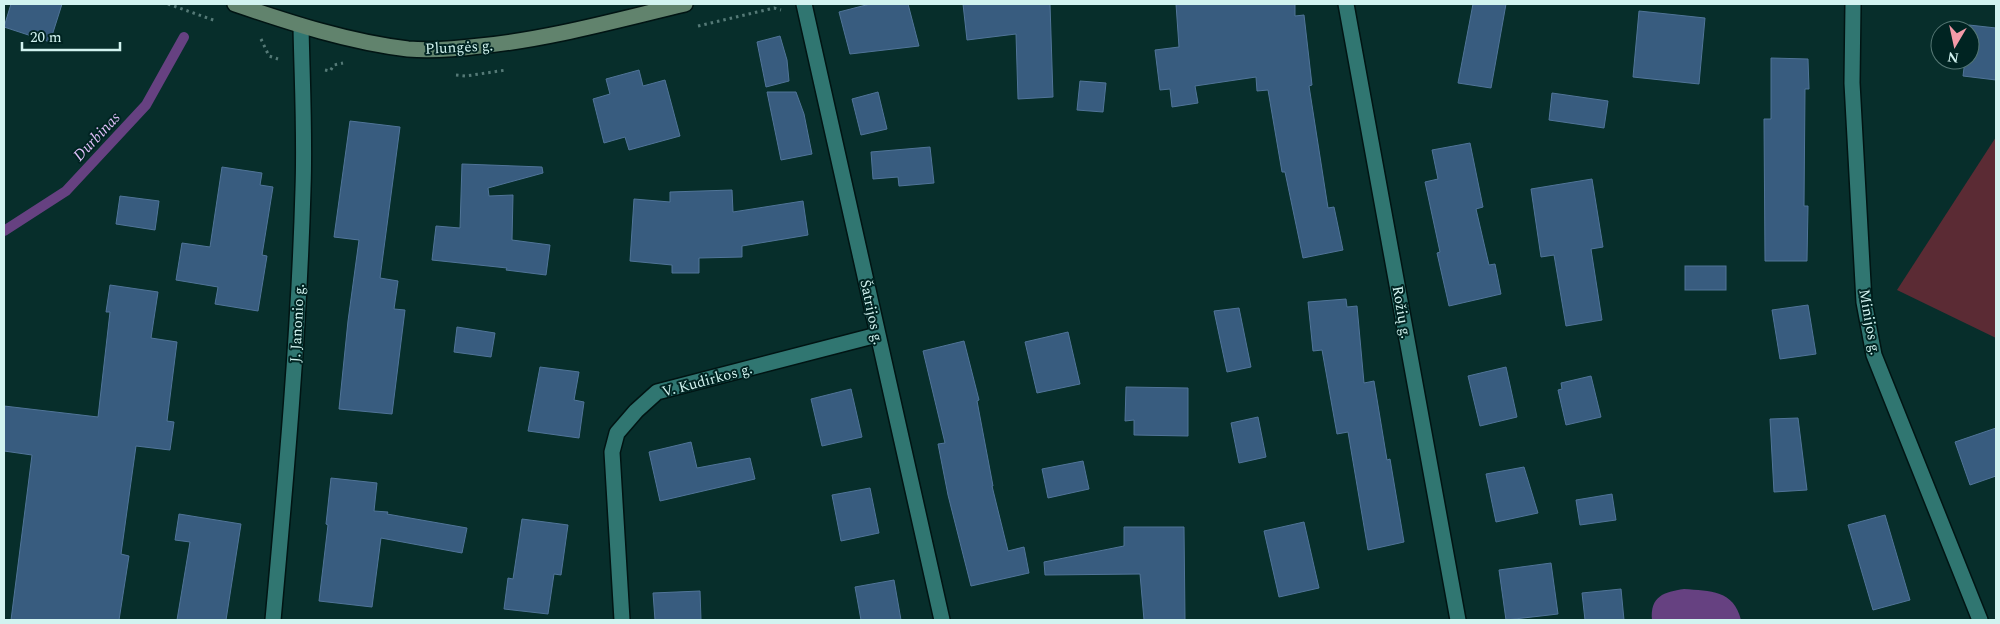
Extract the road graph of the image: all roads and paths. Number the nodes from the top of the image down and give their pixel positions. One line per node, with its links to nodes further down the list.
1 (168, 4): 7 (path)
2 (235, 4): 8 (main road, Plungės g.)
3 (685, 4): 8 (main road, Plungės g.)
4 (804, 4): 9 (street, Šatrijos g.)
5 (1346, 4): 13 (street, Rožių g.)
6 (1853, 4): 14 (street, Minijos g.)
7 (224, 23)
8 (301, 26): 10 (street, J. Janonio g.)
9 (877, 335): 11 (street, V. Kudirkos g.); 12 (street, Šatrijos g.)
10 (273, 620)
11 (622, 620)
12 (942, 620)
13 (1458, 620)
14 (1980, 620)

